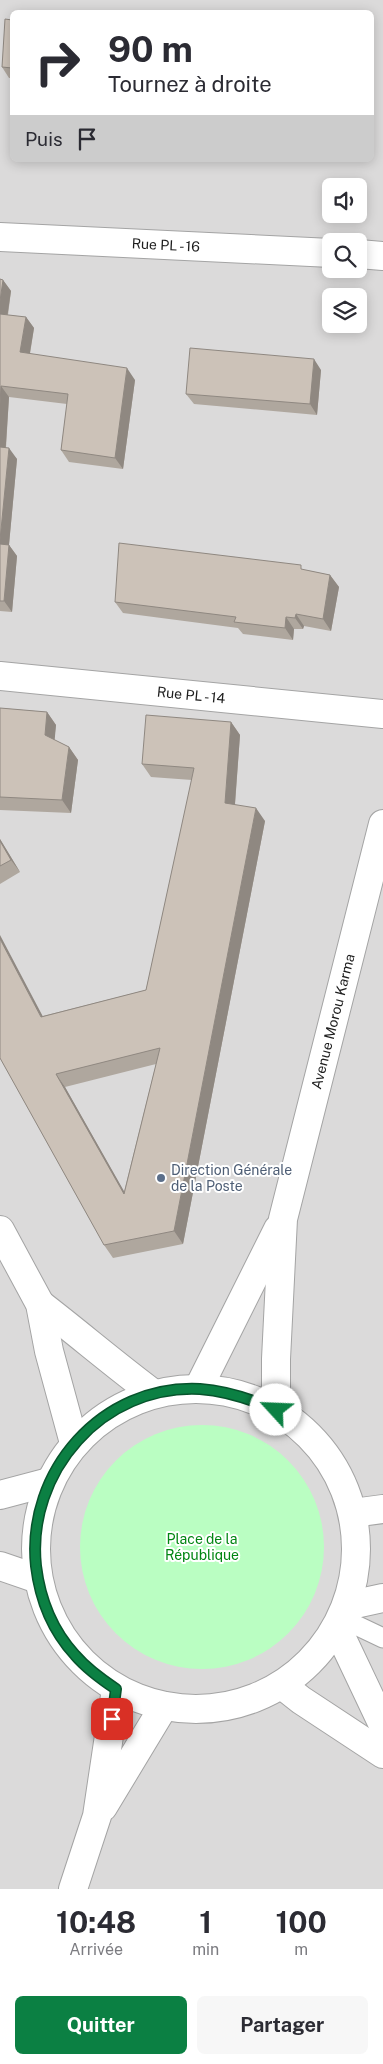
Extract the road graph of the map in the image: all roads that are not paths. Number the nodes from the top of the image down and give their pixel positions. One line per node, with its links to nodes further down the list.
1 (0, 238): 2 (street, Rue PL - 16)
2 (322, 253)
3 (367, 255): 4 (street)
4 (383, 256)
5 (0, 676): 6 (street, Rue PL - 14)
6 (383, 714)
7 (383, 824): 8 (street, Avenue Morou Karma)
8 (284, 1219): 11 (street, Avenue Morou Karma); 13 (street, Avenue Morou Karma)
9 (0, 1230): 10 (street)
10 (40, 1304): 12 (street); 14 (street)
11 (198, 1389): 12 (street); 13 (street)
12 (154, 1394): 14 (street)
13 (276, 1410): 18 (street)
14 (74, 1443): 15 (street)
15 (49, 1482): 16 (street); 20 (street)
16 (0, 1495)
17 (383, 1509): 18 (street)
18 (353, 1513): 22 (street)
19 (0, 1566): 20 (street)
20 (38, 1579): 25 (street)
21 (383, 1598): 22 (street)
22 (342, 1617): 23 (lane); 24 (street); 27 (street)
23 (383, 1638)
24 (282, 1685): 26 (street); 28 (street)
25 (116, 1689): 26 (street); 29 (street)
26 (164, 1706): 29 (street)
27 (383, 1725)
28 (383, 1754)
29 (97, 1816): 30 (street)
30 (73, 1889)

